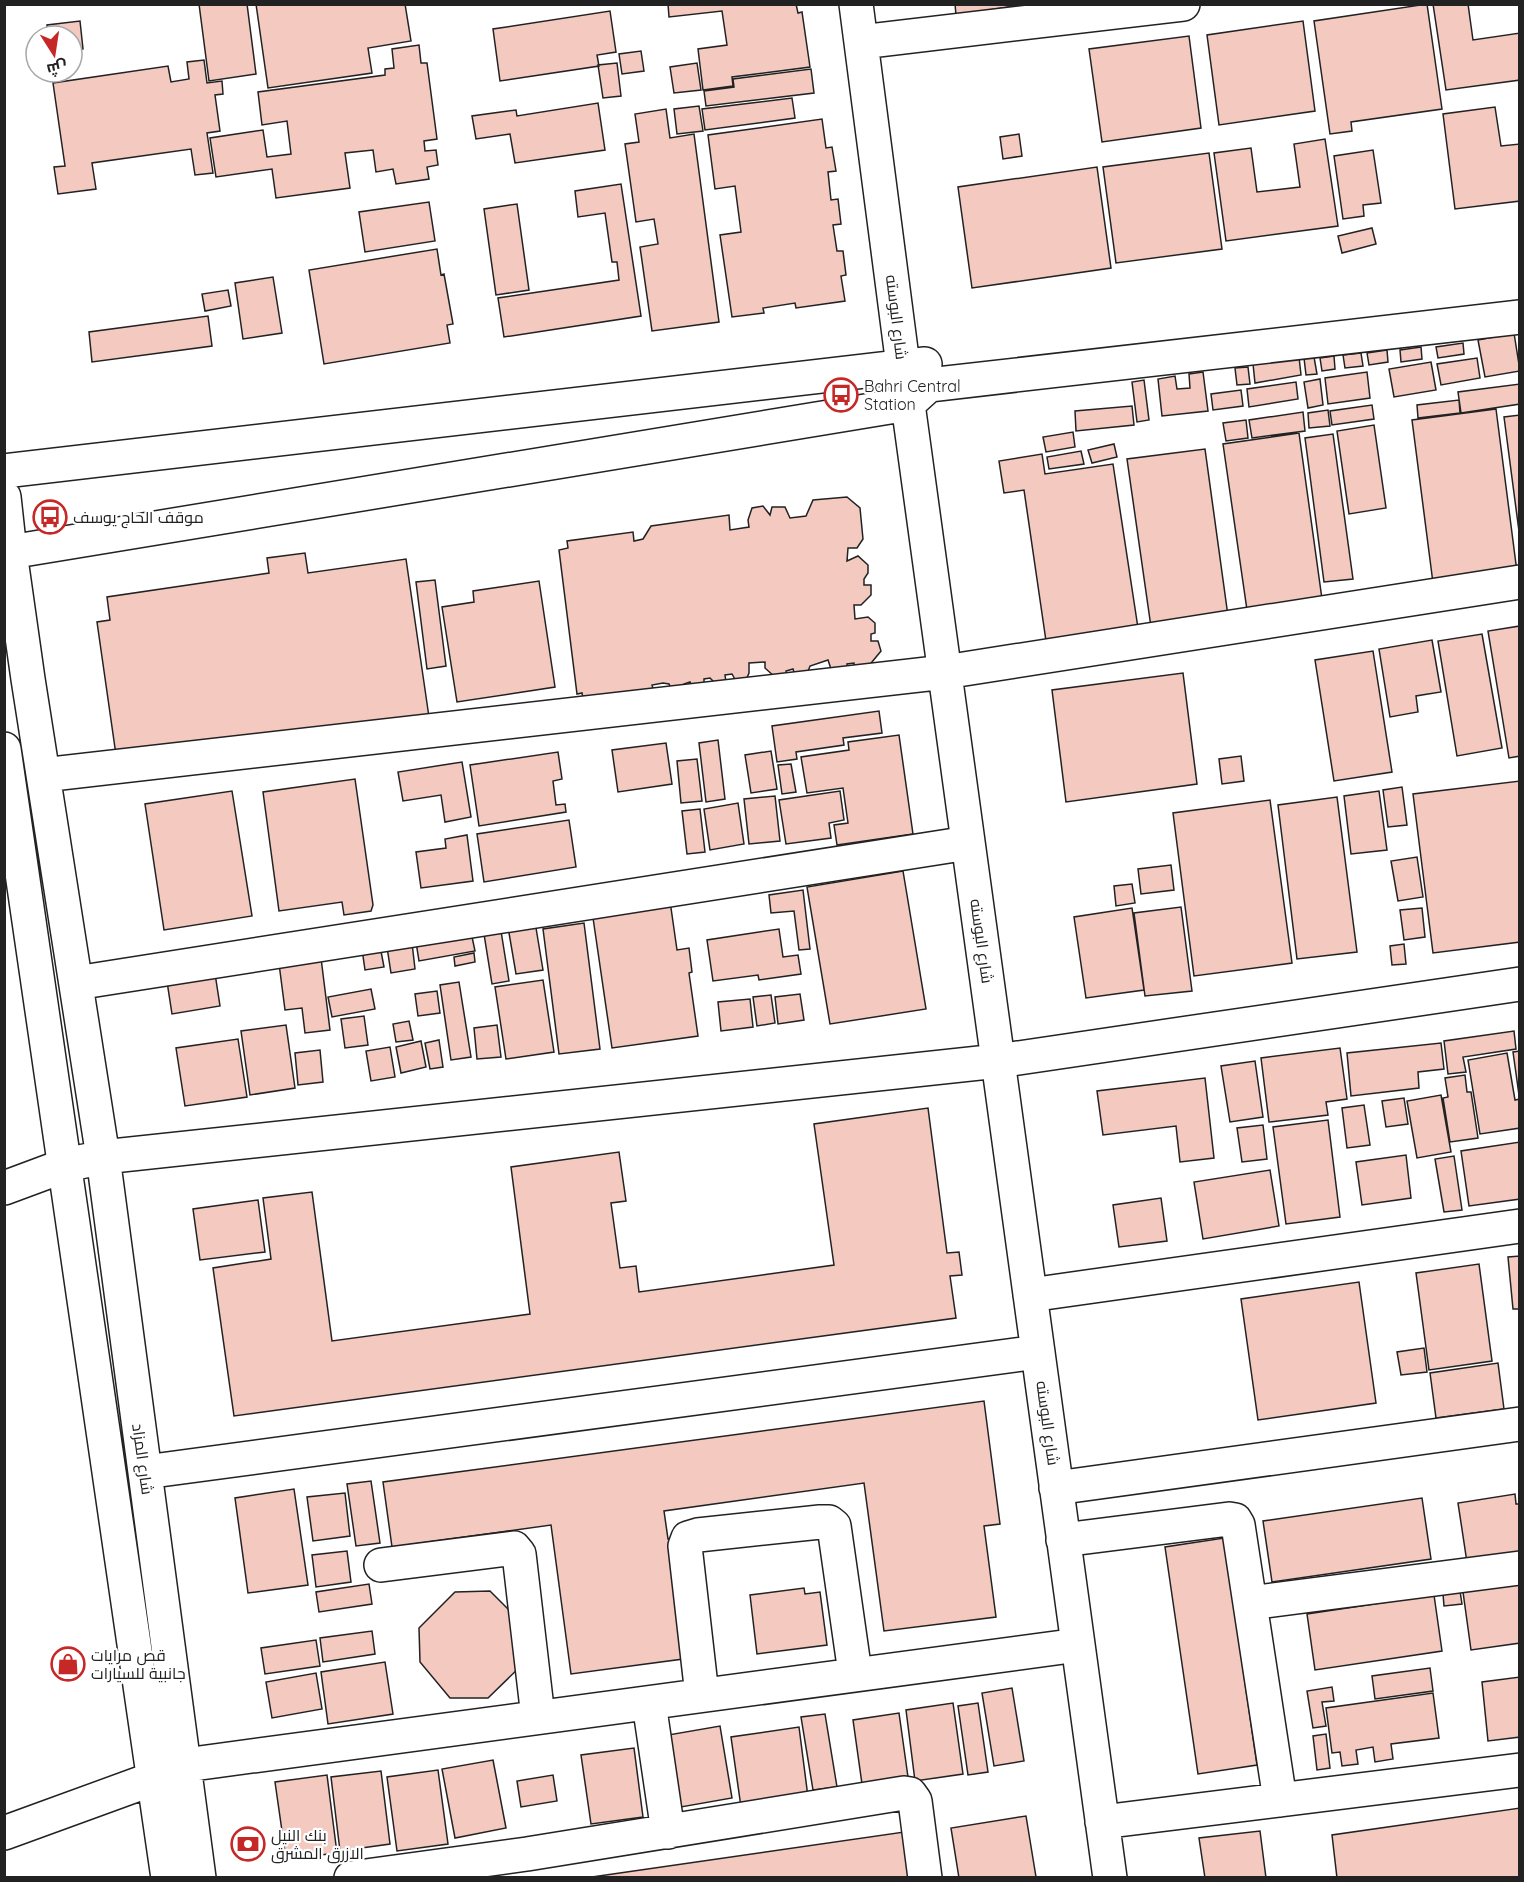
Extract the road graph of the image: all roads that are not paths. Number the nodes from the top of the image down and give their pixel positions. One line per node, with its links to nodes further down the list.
1 (856, 4): 3 (street, شارع البوسته)
2 (1183, 4): 3 (street)
3 (861, 42): 6 (street, شارع البوسته)
4 (1520, 294): 6 (street)
5 (1520, 317): 7 (street)
6 (903, 366): 7 (street, شارع البوسته); 8 (street)
7 (908, 404): 10 (street); 13 (street, شارع البوسته)
8 (4, 471)
9 (4, 497): 10 (street, شارع المزاد)
10 (10, 552): 12 (street, شارع المزاد)
11 (1520, 582): 13 (street)
12 (13, 641): 14 (street, شارع المزاد)
13 (945, 672): 16 (street); 17 (street, شارع البوسته)
14 (16, 682): 16 (street, شارع المزاد)
15 (4, 749): 22 (street, شارع المزاد)
16 (43, 775): 18 (street, شارع المزاد)
17 (968, 843): 18 (street); 20 (street, شارع البوسته)
18 (76, 983): 21 (street, شارع المزاد)
19 (1520, 984): 20 (street)
20 (998, 1061): 21 (street); 25 (street, شارع البوسته)
21 (103, 1157): 22 (street); 28 (street, شارع المزاد)
22 (66, 1166): 23 (street); 41 (street, شارع المزاد)
23 (4, 1188)
24 (1520, 1226): 25 (street)
25 (1030, 1295): 26 (street, شارع البوسته)
26 (1038, 1352): 28 (street); 29 (street, شارع البوسته)
27 (1520, 1424): 29 (street)
28 (145, 1472): 39 (street, شارع المزاد)
29 (1056, 1488): 30 (street, شارع البوسته)
30 (1064, 1540): 33 (street); 34 (street, شارع البوسته)
31 (381, 1565): 38 (street)
32 (1520, 1568): 33 (street)
33 (1250, 1603): 42 (street)
34 (1078, 1645): 35 (street); 43 (street, شارع البوسته)
35 (855, 1673): 36 (street); 36 (street)
36 (702, 1695): 37 (street)
37 (649, 1703): 38 (street); 44 (street)
38 (538, 1717): 39 (street)
39 (185, 1765): 49 (street, شارع المزاد)
40 (1520, 1770): 42 (street)
41 (154, 1778): 45 (street); 48 (street, شارع المزاد)
42 (1280, 1800): 43 (street)
43 (1102, 1822): 51 (street, شارع البوسته)
44 (668, 1832): 46 (street); 50 (street)
45 (4, 1833)
46 (529, 1866): 47 (street)
47 (367, 1876)
48 (168, 1878)
49 (199, 1878)
50 (925, 1878)
51 (1110, 1878)

